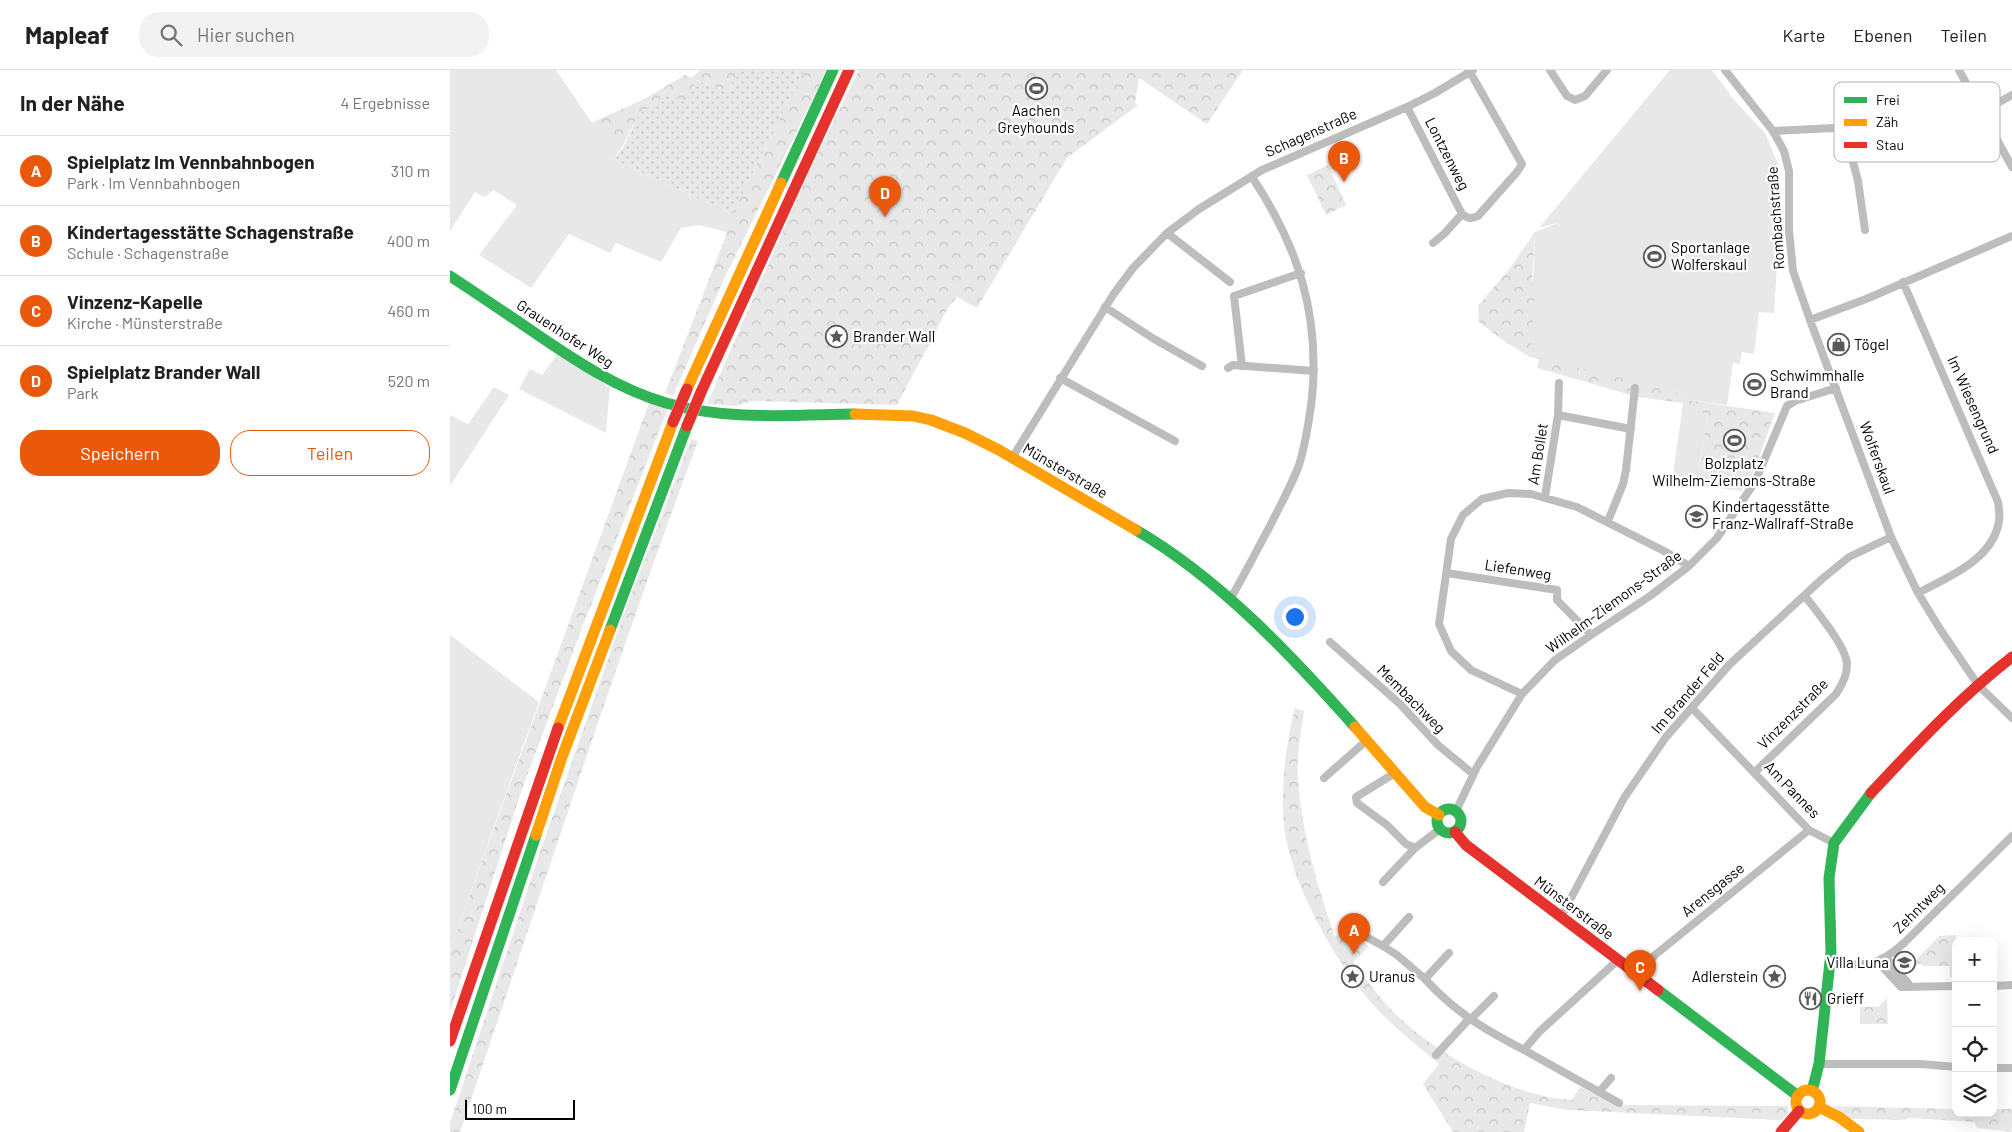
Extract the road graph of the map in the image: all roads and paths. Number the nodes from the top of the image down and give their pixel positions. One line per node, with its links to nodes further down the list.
1 (833, 70): 88 (main road, bridge)
2 (850, 70): 96 (main road, bridge)
3 (1550, 70): 4 (street)
4 (1607, 70)
5 (1725, 70): 13 (street, Rombachstraße)
6 (1960, 70): 8 (street)
7 (1471, 71): 11 (street, Schagenstraße); 18 (street, Lontzenweg)
8 (1966, 82)
9 (2012, 96): 10 (street)
10 (2000, 102)
11 (1407, 107): 17 (street, Schagenstraße); 18 (street, Lontzenweg)
12 (1834, 128): 13 (street)
13 (1773, 131): 28 (street, Rombachstraße)
14 (2000, 145): 16 (street)
15 (1853, 162): 19 (street)
16 (2012, 167)
17 (1252, 177): 20 (street, Schagenstraße); 23 (street)
18 (1462, 214): 22 (street, Lontzenweg)
19 (1865, 230)
20 (1167, 233): 25 (street); 27 (street, Schagenstraße)
21 (2012, 236): 26 (street)
22 (1433, 243)
23 (1301, 273): 30 (street); 32 (street)
24 (450, 276): 37 (main road, Grauenhofer Weg)
25 (1230, 282)
26 (1903, 282): 28 (street); 47 (street, Im Wiesengrund)
27 (1105, 307): 29 (street); 33 (street, Schagenstraße)
28 (1810, 320): 36 (street, Wolferskaul)
29 (1202, 366)
30 (1242, 366): 31 (street); 32 (street)
31 (1228, 368)
32 (1314, 371): 49 (street)
33 (1060, 378): 40 (street); 41 (street, Schagenstraße)
34 (1559, 383): 38 (street, Am Bollet)
35 (1635, 388): 39 (street)
36 (1836, 388): 44 (street, Wolferskaul); 45 (street, Wilhelm-Ziemons-Straße)
37 (670, 404): 41 (main road, Münsterstraße)
38 (1558, 415): 39 (street, Am Bollet); 42 (street, Am Bollet)
39 (1631, 429): 43 (street)
40 (1175, 442)
41 (1012, 458): 49 (main road, Münsterstraße)
42 (1545, 497): 43 (street); 46 (street)
43 (1608, 521): 45 (street)
44 (1892, 537): 47 (street, Wolferskaul); 48 (street, Im Brander Feld)
45 (1689, 566): 50 (street, Wilhelm-Ziemons-Straße)
46 (1447, 573): 50 (street, Liefenweg); 54 (street)
47 (1918, 593): 53 (street, Wolferskaul)
48 (1805, 596): 55 (street, Im Brander Feld); 58 (street, Vinzenzstraße)
49 (1230, 600): 57 (main road, Münsterstraße)
50 (1591, 634): 54 (street, Wilhelm-Ziemons-Straße)
51 (1330, 642): 60 (street, Membachweg)
52 (2012, 657): 53 (main road)
53 (1978, 685): 56 (street, Wolferskaul); 68 (main road)
54 (1522, 694): 60 (street, Wilhelm-Ziemons-Straße)
55 (1692, 708): 58 (street, Am Pannes); 72 (street, Im Brander Feld)
56 (2012, 718)
57 (1366, 741): 59 (main road, Münsterstraße); 61 (street)
58 (1755, 772): 65 (street, Am Pannes)
59 (1395, 773): 63 (main road, Münsterstraße); 69 (street)
60 (1474, 774): 62 (street, Wilhelm-Ziemons-Straße)
61 (1324, 778)
62 (1456, 812): 63 (main road); 66 (main road)
63 (1439, 815): 64 (main road)
64 (1440, 829): 66 (main road); 69 (street)
65 (1809, 830): 68 (street, Am Pannes); 80 (street, Arensgasse)
66 (1455, 832): 72 (main road, Münsterstraße)
67 (2012, 836): 76 (street, Zehntweg)
68 (1834, 843): 78 (main road)
69 (1415, 848): 70 (street)
70 (1383, 882)
71 (1408, 916): 74 (street)
72 (1561, 917): 77 (main road, Münsterstraße)
73 (1344, 925): 74 (street)
74 (1383, 946): 81 (street)
75 (1450, 953): 81 (street)
76 (1886, 958): 79 (street, Zehntweg); 85 (street)
77 (1618, 960): 80 (main road, Münsterstraße); 89 (street)
78 (1830, 961): 79 (street, Zehntweg); 91 (main road)
79 (1878, 962): 85 (street)
80 (1639, 975): 99 (main road, Münsterstraße)
81 (1425, 979): 87 (street)
82 (2012, 985): 84 (street)
83 (1952, 986): 85 (street)
84 (1997, 986)
85 (1908, 987)
86 (1494, 996): 87 (street)
87 (1469, 1019): 89 (street); 90 (street)
88 (450, 1041)
89 (1524, 1050): 98 (street)
90 (1436, 1055)
91 (1819, 1064): 92 (street); 97 (main road)
92 (1952, 1067)
93 (1997, 1068): 94 (street)
94 (2012, 1068)
95 (1610, 1078): 98 (street)
96 (450, 1090)
97 (1812, 1091): 99 (main road); 101 (main road)
98 (1599, 1092): 100 (street)
99 (1798, 1096): 102 (main road)
100 (1619, 1103)
101 (1819, 1107): 102 (main road); 104 (main road)
102 (1800, 1111): 103 (main road)
103 (1781, 1132)
104 (1860, 1132)

